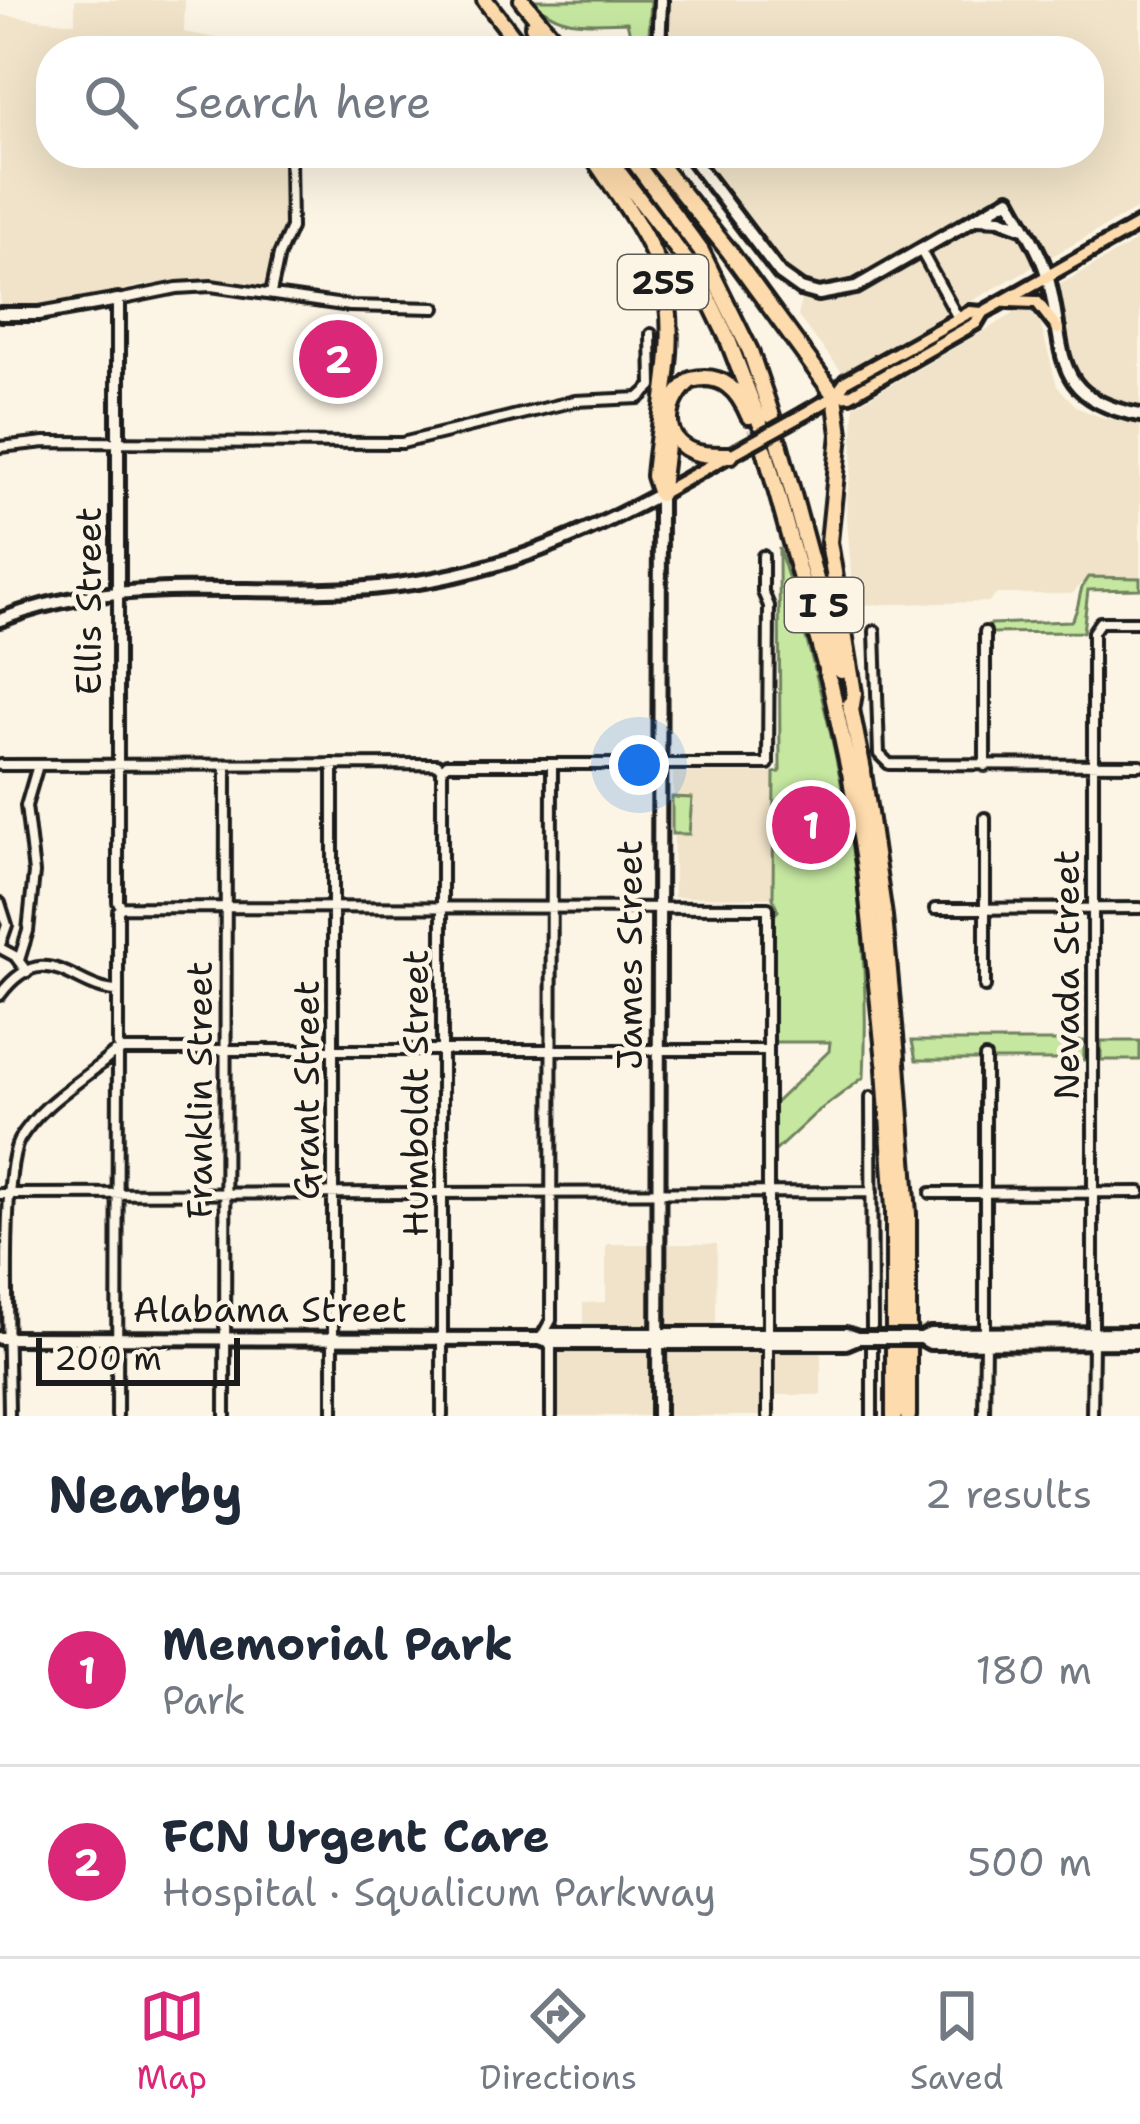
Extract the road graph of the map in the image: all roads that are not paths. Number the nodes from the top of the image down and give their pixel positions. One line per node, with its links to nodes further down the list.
1 (485, 0): 4 (highway)
2 (517, 0): 5 (highway); 6 (highway)
3 (661, 0): 7 (main road)
4 (513, 36)
5 (541, 36)
6 (551, 36)
7 (660, 36)
8 (290, 168): 19 (street)
9 (600, 168): 35 (highway, 255)
10 (615, 168): 31 (highway)
11 (639, 168): 31 (highway)
12 (662, 168): 28 (highway)
13 (699, 168): 17 (main road)
14 (975, 218): 16 (main road); 16 (main road); 17 (main road)
15 (1140, 224): 18 (main road)
16 (1025, 229): 18 (main road)
17 (921, 251): 25 (street)
18 (1048, 276): 21 (main road); 26 (main road)
19 (271, 293): 20 (street); 22 (street)
20 (118, 300): 23 (main road); 32 (main road, Ellis Street)
21 (1004, 301): 24 (main road); 26 (main road)
22 (435, 308)
23 (0, 314)
24 (982, 314): 25 (main road); 28 (main road)
25 (958, 319): 28 (main road)
26 (1058, 328): 29 (main road)
27 (651, 334): 32 (street)
28 (835, 396): 34 (main road, bridge); 42 (highway)
29 (1140, 415)
30 (669, 416): 31 (highway); 34 (highway); 35 (highway)
31 (762, 422)
32 (118, 442): 33 (street); 37 (main road, Ellis Street)
33 (0, 447)
34 (733, 454): 35 (main road)
35 (660, 494): 37 (main road); 48 (main road, James Street)
36 (763, 556): 48 (street)
37 (118, 590): 38 (main road); 44 (street, Ellis Street)
38 (0, 620)
39 (1140, 622): 50 (street, Nevada Street)
40 (875, 631): 53 (street)
41 (985, 632): 53 (street)
42 (851, 711): 54 (highway, I 5); 54 (highway, I 5)
43 (38, 764): 44 (street); 49 (street); 68 (street)
44 (118, 764): 45 (street); 57 (street, Ellis Street)
45 (226, 764): 46 (street); 58 (street, Franklin Street)
46 (334, 764): 52 (street); 59 (street, Grant Street)
47 (552, 764): 48 (street); 52 (street); 61 (street)
48 (659, 764): 62 (main road, James Street)
49 (0, 765)
50 (1093, 765): 51 (street); 53 (street); 65 (street, Nevada Street)
51 (1140, 765)
52 (442, 766): 60 (street, Humboldt Street)
53 (985, 766)
54 (856, 771): 102 (highway, I 5)
55 (985, 818): 64 (street)
56 (0, 903): 67 (street)
57 (119, 907): 58 (street); 71 (street, Ellis Street)
58 (226, 908): 59 (street); 73 (street, Franklin Street)
59 (333, 908): 60 (street); 74 (street, Grant Street)
60 (442, 908): 61 (street); 75 (street, Humboldt Street)
61 (552, 908): 62 (street); 76 (street)
62 (659, 908): 77 (main road, James Street); 79 (street)
63 (935, 908): 64 (street)
64 (985, 908): 65 (street); 70 (street)
65 (1093, 908): 66 (street); 86 (street, Nevada Street)
66 (1140, 908)
67 (0, 946): 68 (street)
68 (19, 960): 69 (street)
69 (27, 972): 71 (street); 72 (street)
70 (985, 987)
71 (118, 991): 78 (street, Ellis Street)
72 (0, 995)
73 (226, 1050): 74 (street); 78 (street); 89 (street, Franklin Street)
74 (333, 1050): 75 (street); 90 (street, Grant Street)
75 (442, 1050): 76 (street); 91 (street, Humboldt Street)
76 (550, 1050): 77 (street); 92 (street)
77 (659, 1050): 79 (street); 82 (main road, James Street)
78 (118, 1051): 88 (street, Ellis Street); 94 (street)
79 (768, 1051): 83 (street)
80 (985, 1058): 85 (street)
81 (871, 1097): 84 (street)
82 (659, 1192): 83 (street); 92 (street); 99 (main road, James Street)
83 (768, 1192): 84 (street); 100 (street)
84 (872, 1192): 95 (street)
85 (985, 1192): 86 (street); 93 (street); 103 (street)
86 (1093, 1192): 87 (street); 104 (street, Nevada Street)
87 (1140, 1192)
88 (118, 1193): 89 (street); 94 (street); 98 (street, Ellis Street)
89 (226, 1193): 90 (street); 105 (street, Franklin Street)
90 (333, 1193): 91 (street); 106 (street, Grant Street)
91 (442, 1193): 92 (street); 107 (street, Humboldt Street)
92 (550, 1193): 108 (street)
93 (931, 1193)
94 (3, 1194): 97 (street)
95 (872, 1330)
96 (1140, 1333): 104 (main road, Alabama Street)
97 (4, 1338): 98 (main road, Alabama Street); 111 (street)
98 (118, 1338): 105 (main road, Alabama Street); 112 (street, Ellis Street)
99 (658, 1338): 100 (main road, Alabama Street); 108 (main road, Alabama Street); 117 (main road, James Street)
100 (768, 1338): 101 (main road, Alabama Street); 101 (main road, Alabama Street); 118 (street)
101 (858, 1338): 102 (main road, Alabama Street, bridge)
102 (905, 1338): 103 (main road, Alabama Street); 120 (highway, I 5); 121 (highway, I 5)
103 (985, 1338): 104 (main road, Alabama Street); 122 (street)
104 (1093, 1338): 109 (main road, Alabama Street); 123 (street, Nevada Street)
105 (225, 1339): 106 (main road, Alabama Street); 113 (street, Franklin Street)
106 (333, 1339): 107 (main road, Alabama Street); 114 (street, Grant Street)
107 (442, 1339): 108 (main road, Alabama Street); 115 (street, Humboldt Street)
108 (546, 1341): 116 (street)
109 (1140, 1342)
110 (872, 1347): 119 (street)
111 (9, 1416)
112 (118, 1416)
113 (225, 1416)
114 (333, 1416)
115 (442, 1416)
116 (551, 1416)
117 (658, 1416)
118 (768, 1416)
119 (872, 1416)
120 (894, 1416)
121 (908, 1416)
122 (985, 1416)
123 (1093, 1416)

